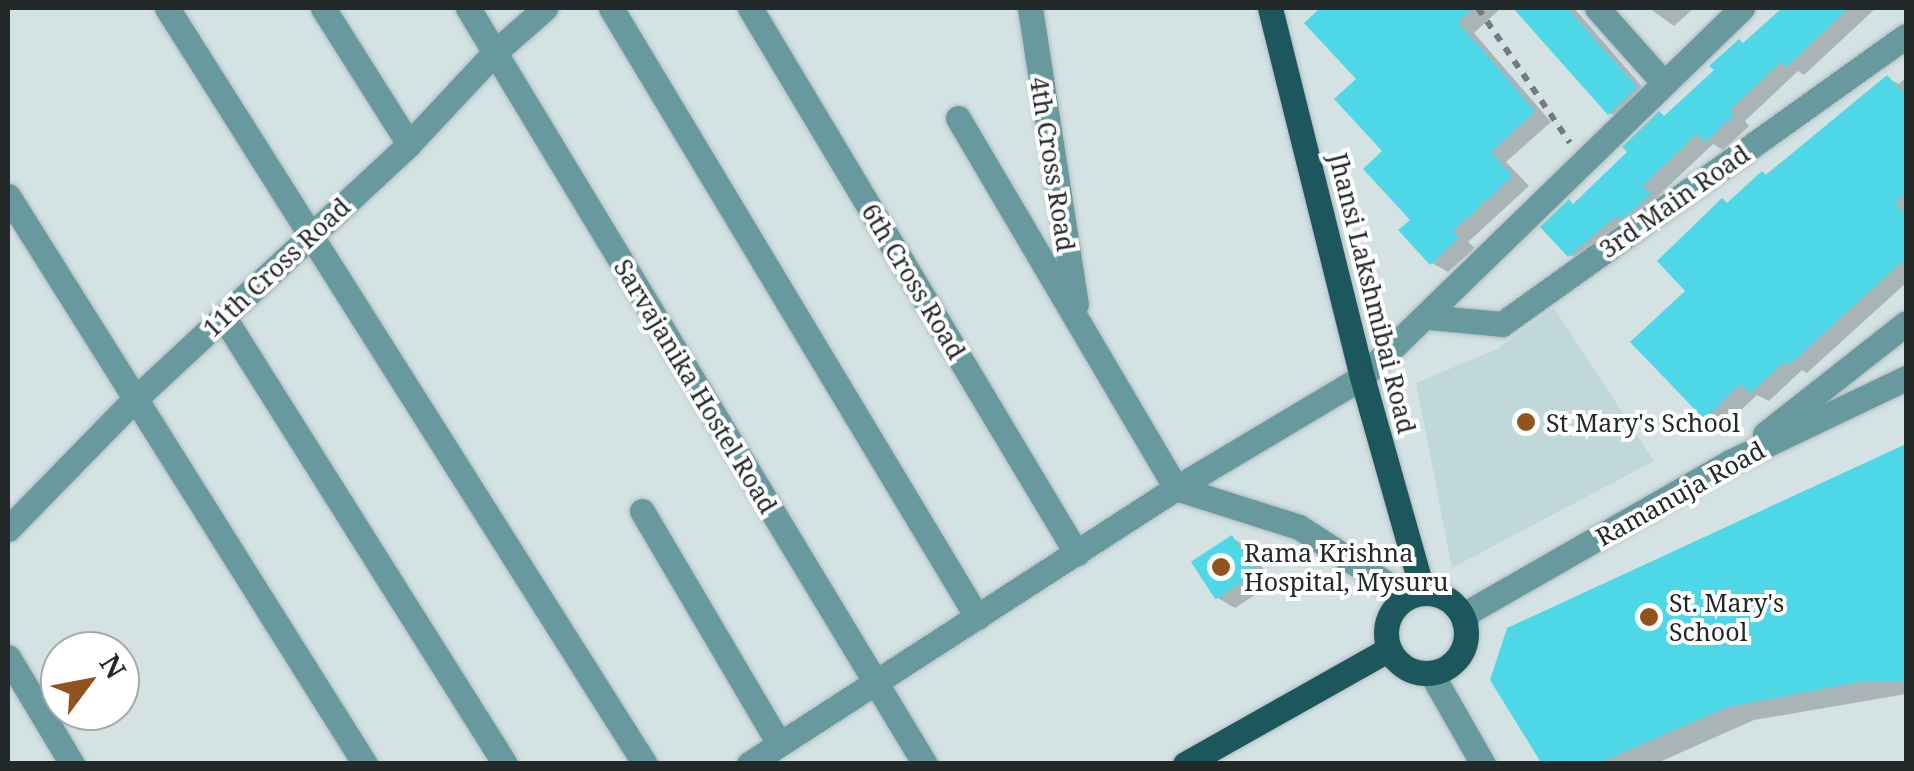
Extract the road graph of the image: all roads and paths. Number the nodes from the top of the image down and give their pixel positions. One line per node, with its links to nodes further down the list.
1 (167, 8): 19 (street)
2 (323, 8): 16 (street)
3 (468, 8): 13 (street, Sarvajanika Hostel Road)
4 (545, 8): 13 (street, 11th Cross Road)
5 (611, 8): 33 (street)
6 (750, 8): 31 (street, 6th Cross Road)
7 (1030, 8): 22 (street, 4th Cross Road)
8 (1270, 8): 24 (main road, Jhansi Lakshmibai Road)
9 (1478, 8): 17 (path)
10 (1598, 8): 14 (street)
11 (1742, 8): 14 (street)
12 (1906, 36): 21 (street, 3rd Main Road)
13 (495, 52): 16 (street, 11th Cross Road); 38 (street, Sarvajanika Hostel Road)
14 (1662, 81): 17 (street)
15 (958, 118): 22 (street)
16 (408, 144): 19 (street, 11th Cross Road)
17 (1582, 162): 21 (street)
18 (8, 196): 26 (street)
19 (310, 235): 20 (street, 11th Cross Road); 44 (street)
20 (223, 316): 26 (street, 11th Cross Road); 43 (street)
21 (1428, 317): 24 (street)
22 (1080, 321): 28 (street)
23 (1906, 324): 27 (street)
24 (1362, 377): 28 (street); 32 (main road, Jhansi Lakshmibai Road)
25 (1906, 378): 27 (street, Ramanuja Road)
26 (134, 398): 30 (street, 11th Cross Road); 42 (street)
27 (1730, 462): 34 (street, Ramanuja Road)
28 (1176, 488): 31 (street); 32 (street)
29 (642, 511): 39 (street)
30 (8, 529)
31 (1078, 554): 33 (street)
32 (1415, 595): 34 (main road); 35 (main road)
33 (977, 617): 38 (street)
34 (1464, 622): 37 (main road)
35 (1389, 649): 37 (main road); 41 (main road)
36 (8, 657): 40 (street)
37 (1430, 673): 47 (street)
38 (874, 680): 39 (street); 46 (street, Sarvajanika Hostel Road)
39 (779, 744): 45 (street)
40 (66, 762)
41 (1185, 763)
42 (365, 764)
43 (506, 764)
44 (646, 764)
45 (749, 764)
46 (925, 764)
47 (1483, 764)

